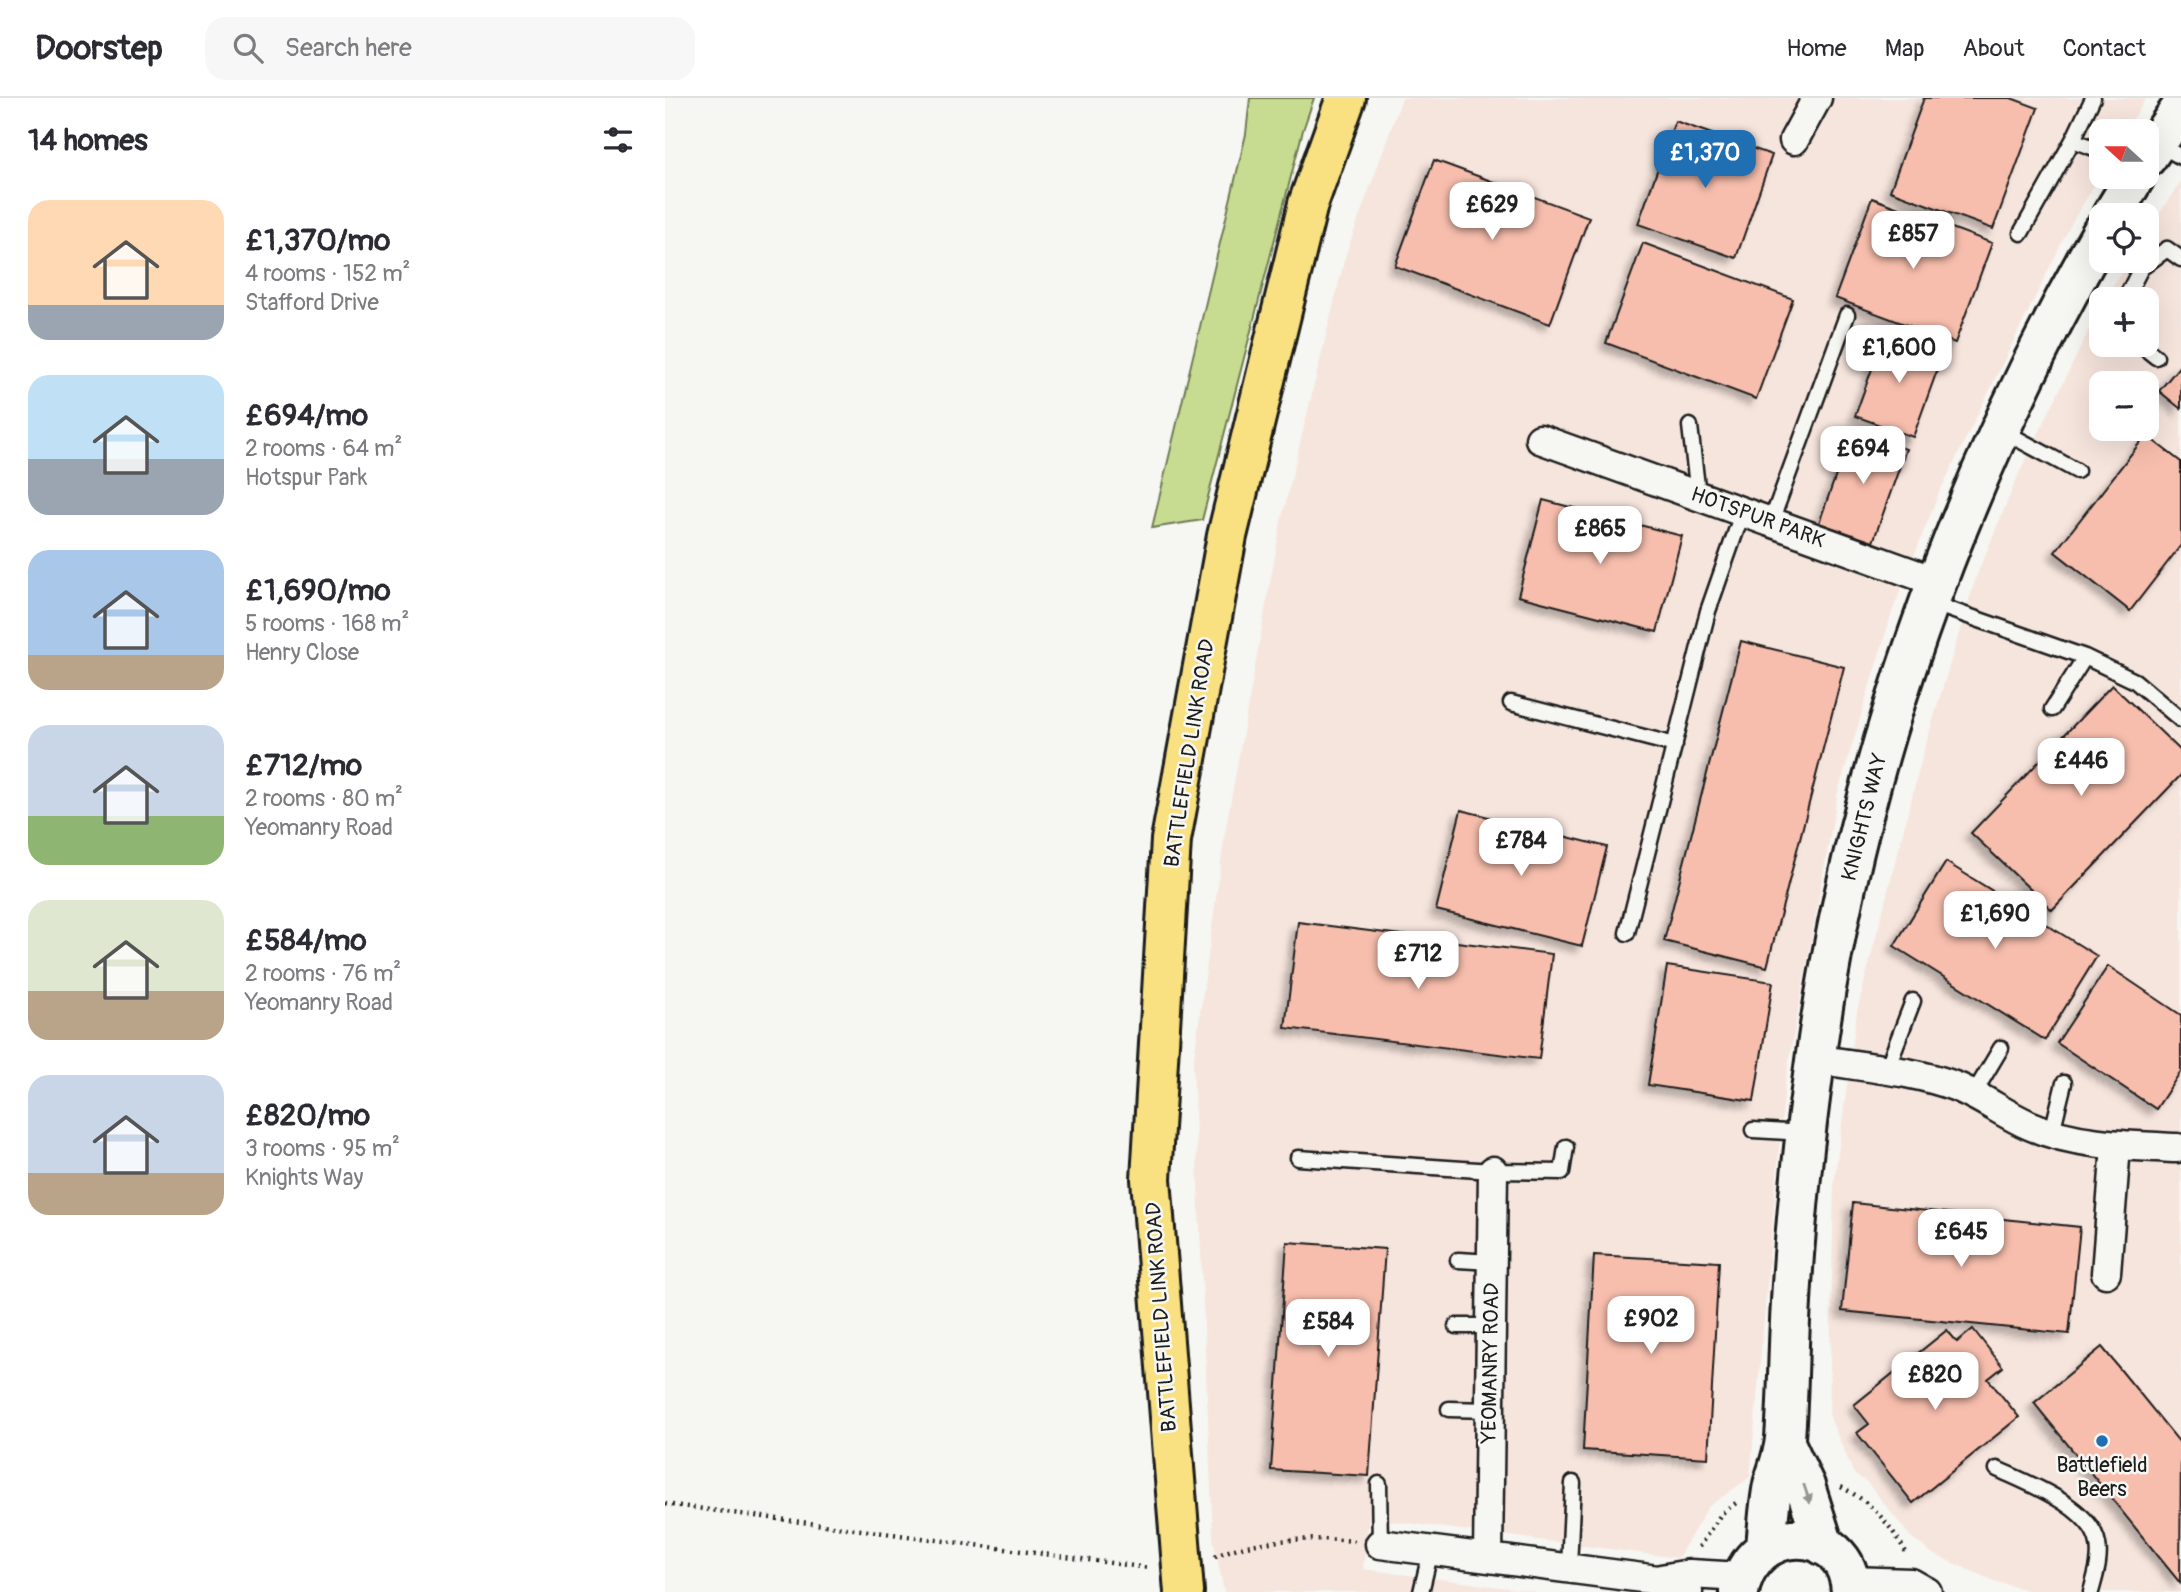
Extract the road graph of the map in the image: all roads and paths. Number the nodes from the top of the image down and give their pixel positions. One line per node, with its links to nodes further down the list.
1 (1346, 98): 65 (main road, BATTLEFIELD LINK ROAD)
2 (1817, 98): 6 (street)
3 (2093, 98): 5 (lane)
4 (2181, 108): 8 (street)
5 (2073, 139): 7 (lane); 9 (lane)
6 (1794, 140)
7 (2089, 145)
8 (2162, 152)
9 (2021, 233)
10 (2159, 253): 12 (lane)
11 (2089, 259): 15 (street, KNIGHTS WAY)
12 (2181, 260)
13 (1847, 315): 20 (lane)
14 (1690, 426): 18 (lane)
15 (2001, 430): 17 (lane); 21 (street, KNIGHTS WAY)
16 (1540, 439): 18 (street, HOTSPUR PARK)
17 (2077, 471)
18 (1698, 495): 19 (street, HOTSPUR PARK)
19 (1743, 512): 20 (street, HOTSPUR PARK); 26 (lane)
20 (1771, 522): 21 (street, HOTSPUR PARK)
21 (1933, 592): 22 (lane); 30 (street, KNIGHTS WAY)
22 (2085, 657): 24 (lane); 25 (lane)
23 (1511, 704): 26 (lane)
24 (2052, 709)
25 (2181, 720)
26 (1675, 745): 27 (lane)
27 (1627, 933)
28 (1913, 1001): 31 (lane)
29 (2001, 1048): 33 (lane)
30 (1815, 1059): 31 (street); 36 (street, KNIGHTS WAY)
31 (1886, 1071): 33 (street)
32 (2064, 1083): 35 (lane)
33 (1973, 1096): 35 (street)
34 (1753, 1130): 36 (lane)
35 (2052, 1132): 37 (street)
36 (1807, 1133): 49 (street, KNIGHTS WAY)
37 (2116, 1146): 39 (street); 44 (street)
38 (1566, 1147): 41 (lane)
39 (2177, 1148)
40 (1299, 1158): 41 (lane)
41 (1493, 1171): 43 (street, YEOMANRY ROAD)
42 (1458, 1260): 43 (lane)
43 (1492, 1262): 46 (street, YEOMANRY ROAD)
44 (2106, 1273)
45 (1456, 1326): 46 (lane)
46 (1491, 1326): 48 (street, YEOMANRY ROAD)
47 (1449, 1409): 48 (lane)
48 (1490, 1410): 61 (street, YEOMANRY ROAD)
49 (1785, 1443): 57 (street, KNIGHTS WAY); 58 (street, KNIGHTS WAY, one-way to 58)
50 (1997, 1469): 72 (lane)
51 (1573, 1483): 63 (lane)
52 (1379, 1484): 56 (lane)
53 (1834, 1484): 62 (path)
54 (1738, 1501): 60 (path)
55 (665, 1504): 64 (path)
56 (1380, 1544): 59 (street); 65 (path)
57 (1766, 1546): 58 (street); 67 (street)
58 (1824, 1546): 68 (street, KNIGHTS WAY)
59 (1431, 1550): 61 (street); 69 (lane)
60 (1696, 1552)
61 (1487, 1556): 63 (street)
62 (1911, 1562)
63 (1569, 1567): 66 (street)
64 (1149, 1568)
65 (1194, 1577)
66 (1658, 1580): 67 (street); 70 (street)
67 (1740, 1584)
68 (1850, 1586): 71 (street)
69 (1421, 1592)
70 (1688, 1592)
71 (1927, 1592)
72 (2091, 1592)

